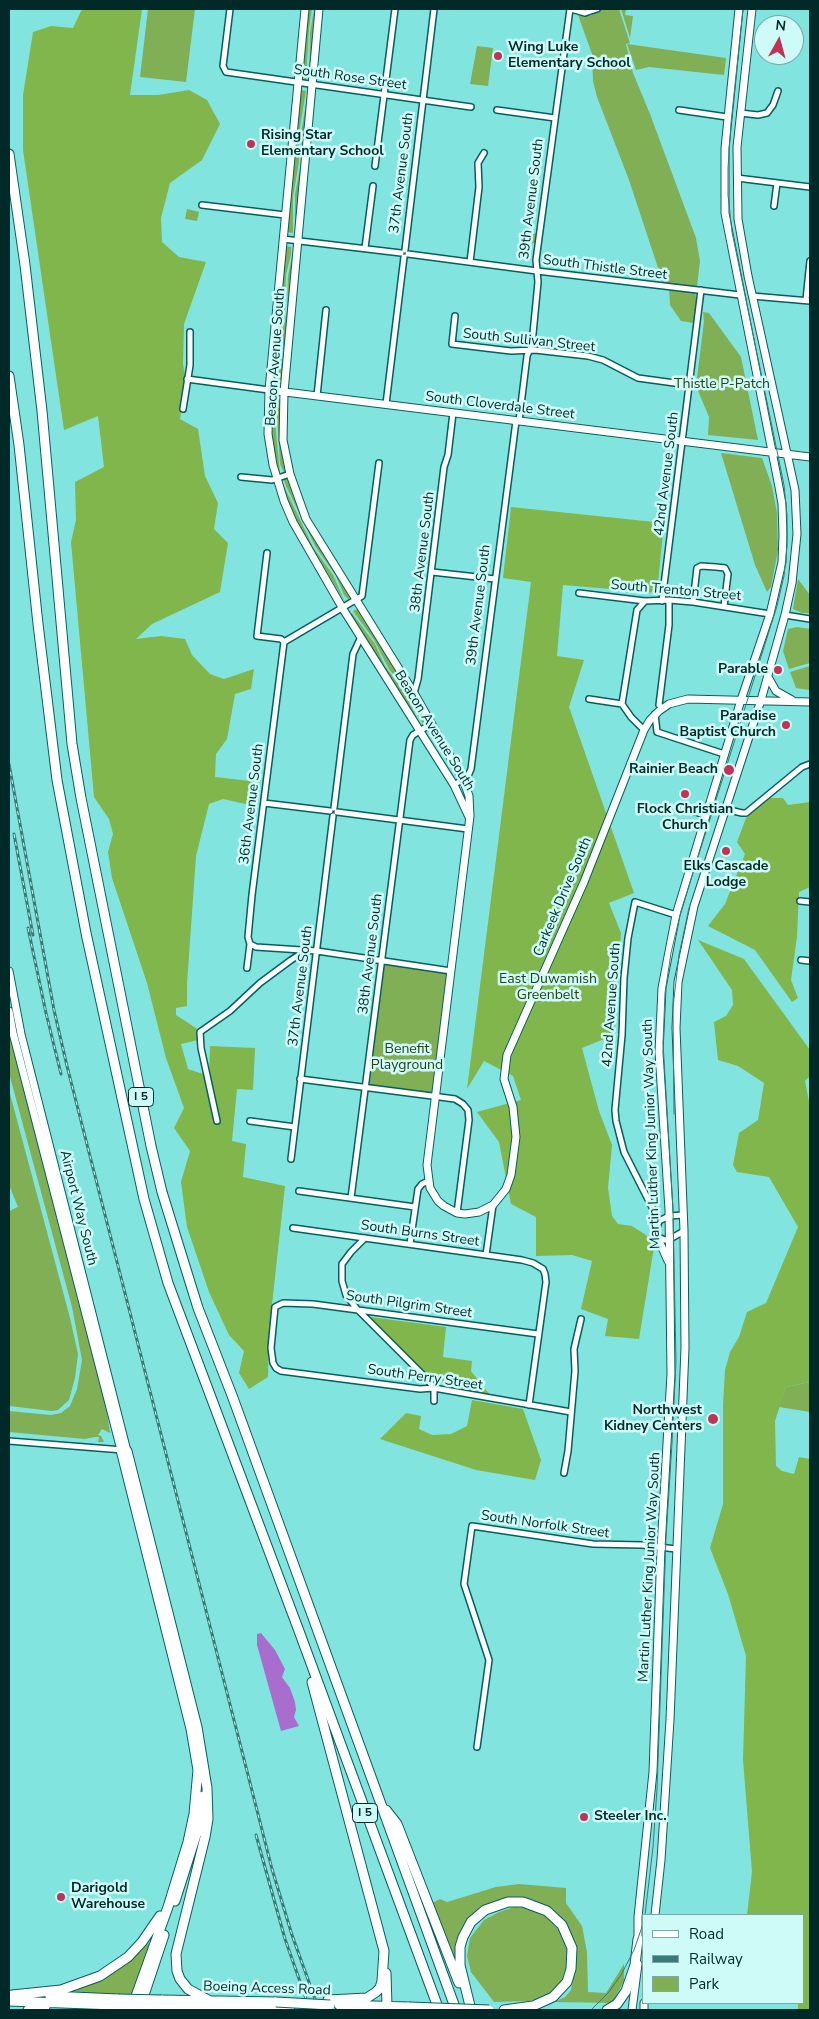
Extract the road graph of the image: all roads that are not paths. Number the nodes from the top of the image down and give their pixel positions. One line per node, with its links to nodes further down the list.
1 (230, 9): 10 (street, South Rose Street)
2 (305, 9): 10 (main road, Beacon Avenue South)
3 (319, 9): 11 (main road, Beacon Avenue South)
4 (395, 9): 13 (street)
5 (434, 9): 14 (street, 37th Avenue South)
6 (571, 9): 9 (street); 20 (street, 39th Avenue South)
7 (739, 9): 19 (main road, Martin Luther King Junior Way South)
8 (752, 9): 18 (main road, Martin Luther King Junior Way South)
9 (596, 10)
10 (299, 82): 11 (street, South Rose Street); 30 (main road, Beacon Avenue South)
11 (313, 84): 13 (street, South Rose Street); 32 (main road, Beacon Avenue South)
12 (778, 91): 18 (street)
13 (383, 94): 14 (street, South Rose Street); 23 (street)
14 (422, 100): 15 (street, South Rose Street); 34 (street, 37th Avenue South)
15 (471, 107)
16 (497, 110): 20 (street)
17 (679, 110): 19 (street)
18 (740, 113): 24 (main road, Martin Luther King Junior Way South)
19 (727, 117): 39 (main road, Martin Luther King Junior Way South)
20 (555, 118): 37 (street, 39th Avenue South)
21 (484, 153): 36 (street)
22 (9, 154): 157 (highway, I 5)
23 (375, 166)
24 (736, 178): 25 (street); 40 (main road, Martin Luther King Junior Way South)
25 (777, 183): 27 (street); 29 (street)
26 (373, 186): 33 (street)
27 (810, 187)
28 (202, 205): 30 (street)
29 (774, 206)
30 (285, 215): 31 (main road, Beacon Avenue South)
31 (284, 239): 32 (street, South Thistle Street); 49 (main road, Beacon Avenue South)
32 (298, 240): 33 (street, South Thistle Street); 50 (main road, Beacon Avenue South)
33 (365, 248): 34 (street, South Thistle Street)
34 (404, 253): 36 (street, South Thistle Street); 52 (street, 37th Avenue South)
35 (810, 261): 41 (street)
36 (470, 262): 37 (street, South Thistle Street)
37 (537, 271): 38 (street, South Thistle Street); 45 (street, 39th Avenue South)
38 (701, 290): 39 (street, South Thistle Street); 48 (street, 42nd Avenue South)
39 (740, 295): 57 (main road, Martin Luther King Junior Way South)
40 (752, 296): 41 (street); 58 (main road, Martin Luther King Junior Way South)
41 (808, 301)
42 (326, 310): 51 (street)
43 (455, 316): 45 (street, South Sullivan Street)
44 (190, 332): 47 (street)
45 (529, 351): 48 (street, South Sullivan Street); 55 (street, 39th Avenue South)
46 (9, 376): 154 (highway, I 5)
47 (187, 379): 49 (street, South Cloverdale Street); 53 (street)
48 (689, 385): 56 (street, 42nd Avenue South)
49 (269, 390): 50 (main road, South Cloverdale Street); 63 (main road, Beacon Avenue South)
50 (284, 392): 51 (main road, South Cloverdale Street); 61 (main road, Beacon Avenue South)
51 (317, 396): 52 (main road, South Cloverdale Street)
52 (386, 404): 54 (main road, South Cloverdale Street)
53 (183, 409)
54 (454, 413): 55 (main road, South Cloverdale Street); 65 (street, 38th Avenue South)
55 (518, 421): 56 (main road, South Cloverdale Street); 66 (street, 39th Avenue South)
56 (683, 442): 57 (main road, South Cloverdale Street); 71 (street, 42nd Avenue South)
57 (771, 452): 58 (main road, South Cloverdale Street); 75 (main road, Martin Luther King Junior Way South)
58 (787, 454): 59 (main road, South Cloverdale Street); 76 (main road, Martin Luther King Junior Way South)
59 (810, 457)
60 (379, 463): 68 (street)
61 (290, 474): 63 (street); 68 (main road, Beacon Avenue South)
62 (241, 477): 63 (street)
63 (276, 479): 74 (main road, Beacon Avenue South)
64 (266, 553): 79 (street)
65 (432, 572): 66 (street); 81 (street, 38th Avenue South)
66 (495, 579): 94 (street, 39th Avenue South)
67 (579, 592): 70 (street, South Trenton Street)
68 (356, 600): 74 (street); 81 (main road, Beacon Avenue South)
69 (669, 600): 71 (street, South Trenton Street); 72 (street, South Trenton Street); 88 (street)
70 (645, 601): 71 (street, South Trenton Street); 87 (street)
71 (662, 601)
72 (693, 602): 73 (street, South Trenton Street); 73 (street)
73 (724, 606): 75 (street, South Trenton Street)
74 (343, 609): 78 (main road, Beacon Avenue South); 79 (street)
75 (770, 614): 83 (main road, Martin Luther King Junior Way South)
76 (784, 615): 77 (street); 80 (main road, Martin Luther King Junior Way South)
77 (810, 619)
78 (361, 637): 90 (main road, Beacon Avenue South); 99 (street, 37th Avenue South)
79 (284, 642): 96 (street, 36th Avenue South)
80 (768, 677): 84 (main road, Martin Luther King Junior Way South); 85 (main road)
81 (414, 693): 89 (main road, Beacon Avenue South)
82 (589, 699): 87 (street)
83 (741, 700): 84 (main road); 88 (main road); 92 (main road, Martin Luther King Junior Way South)
84 (761, 700): 85 (main road); 98 (main road, Martin Luther King Junior Way South)
85 (792, 700): 86 (main road)
86 (810, 702)
87 (622, 704): 91 (street)
88 (659, 711): 91 (main road, Carkeek Drive South); 92 (street)
89 (431, 724): 90 (street); 94 (main road, Beacon Avenue South)
90 (419, 730): 95 (main road, Beacon Avenue South); 102 (street, 38th Avenue South)
91 (644, 730): 127 (main road, Carkeek Drive South)
92 (724, 754): 100 (main road, Martin Luther King Junior Way South)
93 (810, 764): 98 (street)
94 (463, 779): 95 (street); 101 (main road, Beacon Avenue South)
95 (454, 785): 101 (main road, Beacon Avenue South)
96 (264, 803): 99 (street); 107 (street, 36th Avenue South)
97 (683, 808): 100 (street)
98 (725, 809): 130 (main road, Martin Luther King Junior Way South)
99 (334, 812): 102 (street); 109 (street, 37th Avenue South)
100 (705, 815): 106 (main road, Martin Luther King Junior Way South)
101 (469, 817): 103 (main road)
102 (400, 820): 103 (street); 111 (street, 38th Avenue South)
103 (468, 829): 115 (main road)
104 (800, 901): 105 (street)
105 (810, 902)
106 (676, 915): 131 (main road, Martin Luther King Junior Way South); 132 (street, 42nd Avenue South)
107 (250, 944): 108 (street); 113 (street, 36th Avenue South)
108 (307, 950): 109 (street); 120 (street)
109 (317, 951): 111 (street); 117 (street, 37th Avenue South)
110 (801, 960): 112 (street)
111 (382, 961): 115 (street); 118 (street, 38th Avenue South)
112 (810, 961)
113 (247, 968)
114 (9, 971): 150 (main road, Airport Way South)
115 (451, 971): 119 (main road)
116 (9, 1011): 150 (main road, Airport Way South)
117 (300, 1079): 118 (street); 122 (street, 37th Avenue South)
118 (365, 1088): 119 (street); 126 (street, 38th Avenue South)
119 (435, 1096): 124 (main road); 129 (street)
120 (217, 1121)
121 (250, 1121): 122 (street)
122 (295, 1127): 123 (street, 37th Avenue South)
123 (291, 1159)
124 (428, 1181): 128 (street); 129 (main road)
125 (299, 1191): 126 (street)
126 (351, 1198): 128 (street)
127 (493, 1205): 129 (main road); 139 (street)
128 (415, 1206): 138 (street)
129 (457, 1213)
130 (683, 1215): 131 (street); 134 (main road, Martin Luther King Junior Way South)
131 (669, 1216): 132 (street); 137 (main road, Martin Luther King Junior Way South)
132 (659, 1221): 135 (street)
133 (293, 1228): 136 (street, South Burns Street)
134 (684, 1231): 137 (street); 153 (main road, Martin Luther King Junior Way South)
135 (656, 1234): 137 (street); 140 (main road)
136 (365, 1238): 138 (street, South Burns Street); 141 (street)
137 (670, 1240): 140 (main road, Martin Luther King Junior Way South)
138 (410, 1244): 139 (street, South Burns Street)
139 (486, 1254): 143 (street, South Burns Street)
140 (670, 1267): 152 (main road, Martin Luther King Junior Way South)
141 (357, 1309): 143 (street, South Pilgrim Street); 144 (street, South Pilgrim Street); 145 (street)
142 (581, 1319): 148 (street)
143 (538, 1334): 147 (street)
144 (276, 1368): 145 (street, South Perry Street)
145 (434, 1388): 146 (street); 147 (street, South Perry Street)
146 (434, 1401)
147 (529, 1405): 148 (street, South Perry Street)
148 (571, 1412): 151 (street)
149 (9, 1441): 150 (street)
150 (124, 1450): 156 (highway); 158 (highway)
151 (564, 1472)
152 (661, 1548): 153 (street, South Norfolk Street); 155 (street, South Norfolk Street); 160 (main road, Martin Luther King Junior Way South)
153 (676, 1549): 159 (main road, Martin Luther King Junior Way South)
154 (299, 1631): 161 (highway); 174 (highway, I 5)
155 (478, 1747)
156 (204, 1770): 163 (highway); 172 (highway)
157 (381, 1804): 175 (highway, I 5); 176 (highway)
158 (173, 1889): 162 (highway); 171 (highway)
159 (655, 1914)
160 (638, 1939): 180 (highway); 181 (main road, Martin Luther King Junior Way South)
161 (384, 1965): 166 (highway); 169 (highway)
162 (10, 1997): 164 (highway, Boeing Access Road); 167 (highway, Boeing Access Road)
163 (210, 2001): 165 (highway, Boeing Access Road); 168 (highway, Boeing Access Road)
164 (116, 2002): 165 (highway, Boeing Access Road, bridge); 167 (highway, Boeing Access Road)
165 (160, 2003): 168 (highway, Boeing Access Road)
166 (329, 2003): 168 (highway, Boeing Access Road, bridge); 169 (highway, Boeing Access Road)
167 (82, 2004): 170 (highway)
168 (253, 2005): 173 (highway, Boeing Access Road)
169 (389, 2008): 177 (highway, Boeing Access Road, bridge)
170 (28, 2010)
171 (131, 2010)
172 (139, 2010)
173 (290, 2010)
174 (439, 2010)
175 (456, 2010)
176 (470, 2010): 178 (highway)
177 (489, 2010): 178 (highway, Boeing Access Road)
178 (504, 2010): 179 (highway, Boeing Access Road)
179 (524, 2010)
180 (608, 2010)
181 (632, 2010)

